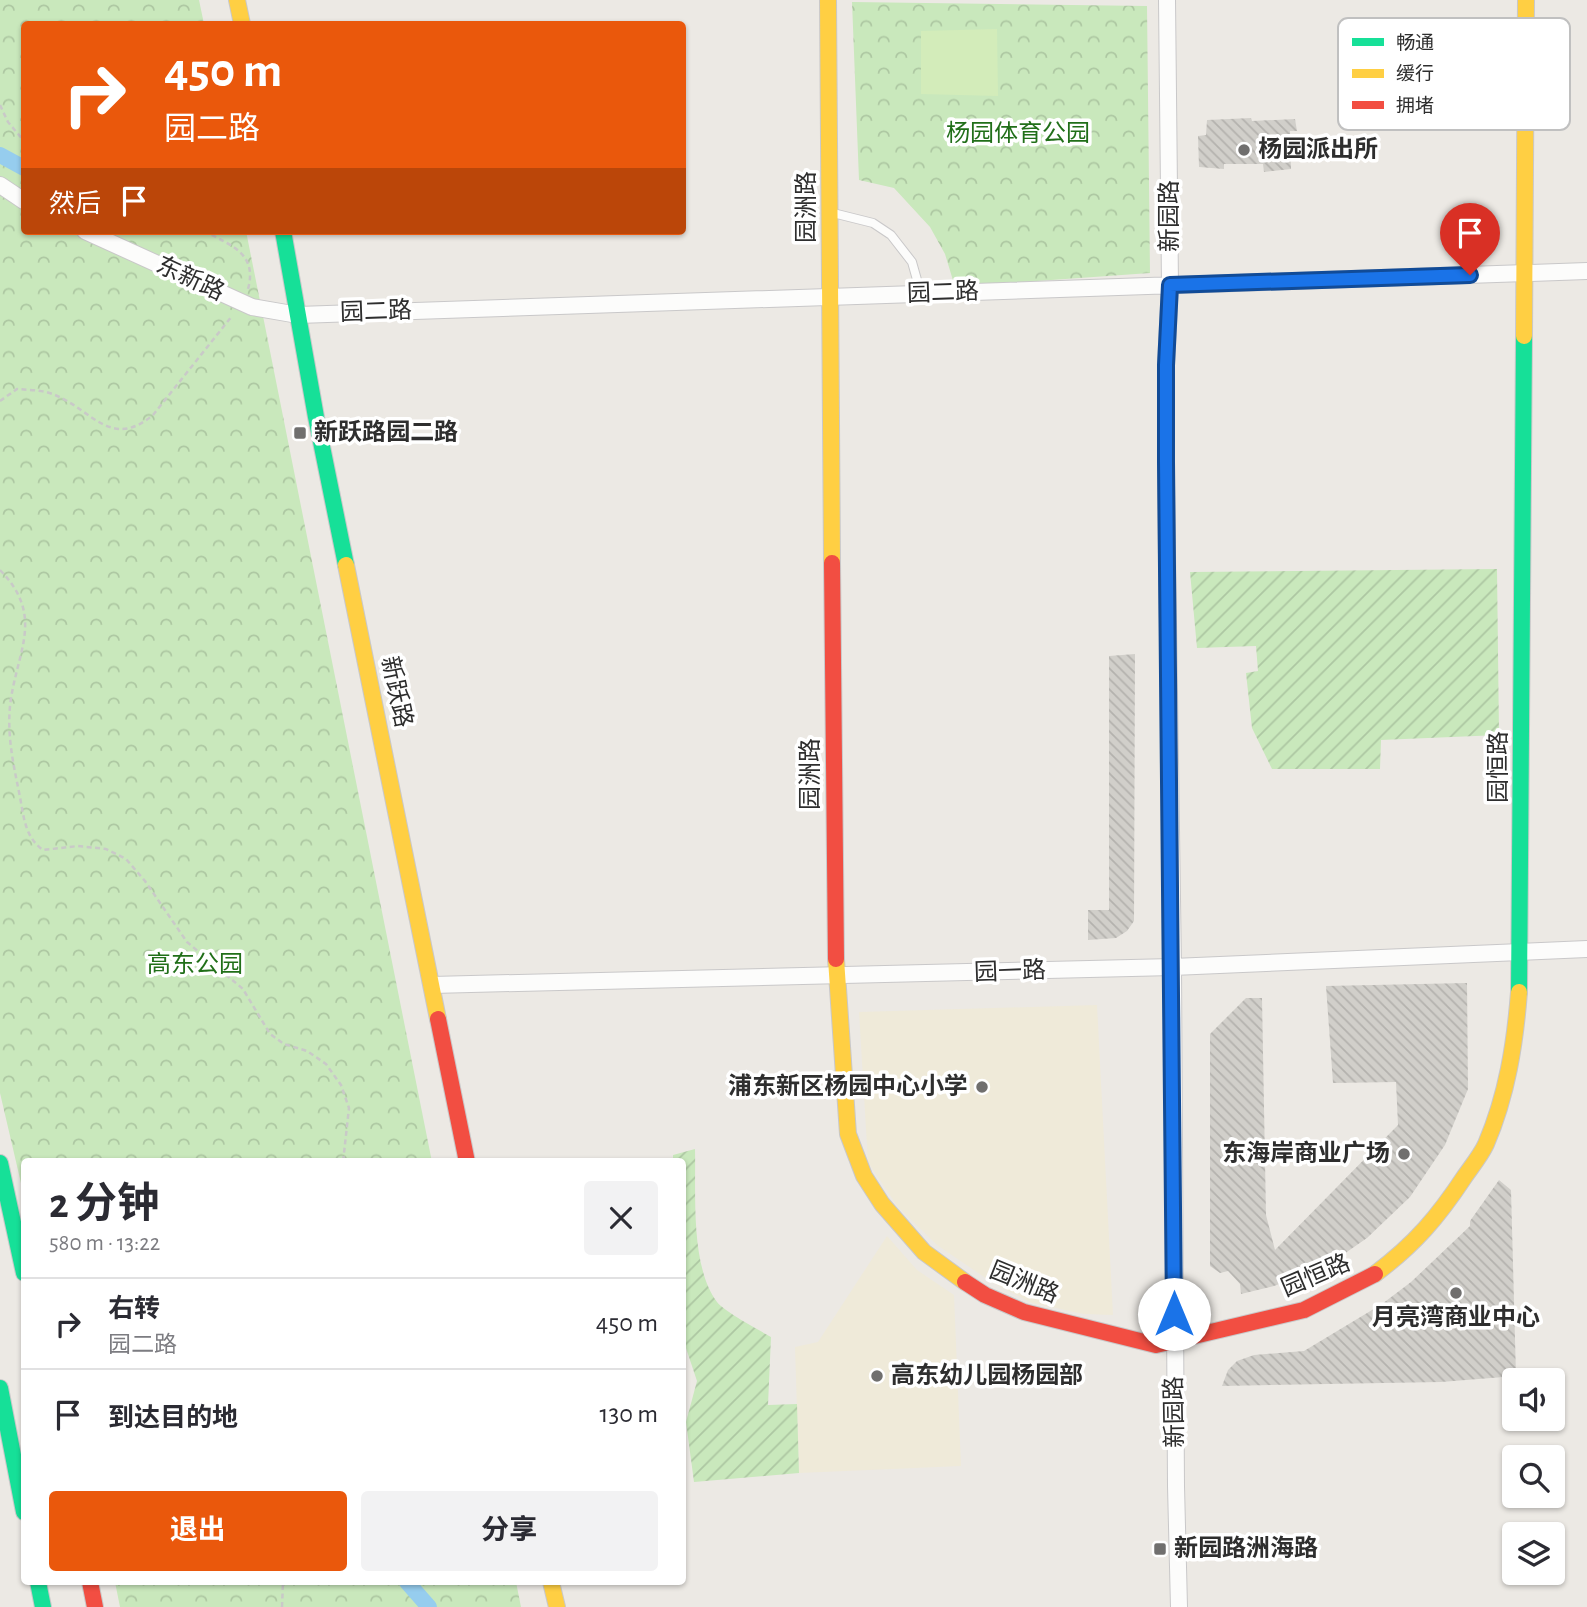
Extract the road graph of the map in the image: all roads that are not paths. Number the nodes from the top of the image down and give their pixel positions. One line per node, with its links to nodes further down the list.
1 (237, 0): 6 (main road)
2 (828, 0): 10 (main road, 园洲路)
3 (1167, 0): 15 (street, 新园路)
4 (1526, 0): 5 (main road, 园恒路)
5 (1526, 18)
6 (241, 21)
7 (1525, 130): 14 (main road, 园恒路)
8 (0, 185): 9 (street)
9 (21, 199)
10 (830, 213): 16 (lane); 17 (main road, 园洲路)
11 (94, 235): 18 (street, 东新路)
12 (284, 235): 18 (main road, 新跃路)
13 (1587, 271): 14 (street, 园二路)
14 (1524, 274): 15 (street, 园二路); 20 (main road, 园恒路)
15 (1170, 285): 16 (street, 园二路); 21 (street, 新园路)
16 (921, 294): 17 (street, 园二路)
17 (830, 297): 18 (street, 园二路); 22 (main road, 园洲路)
18 (298, 315): 23 (main road, 新跃路)
19 (1587, 949): 20 (street, 园一路)
20 (1521, 951): 21 (street, 园一路); 27 (main road, 园恒路)
21 (1172, 967): 22 (street, 园一路); 27 (street, 新园路)
22 (838, 977): 23 (street, 园一路); 27 (main road, 园洲路)
23 (432, 985): 24 (main road, 新跃路)
24 (466, 1158)
25 (0, 1163): 26 (main road)
26 (21, 1259)
27 (1174, 1341): 36 (street, 新园路)
28 (0, 1388): 29 (main road)
29 (21, 1496)
30 (39, 1585): 33 (main road)
31 (91, 1585): 34 (main road)
32 (552, 1585): 35 (main road)
33 (43, 1607)
34 (95, 1607)
35 (557, 1607)
36 (1179, 1607)

